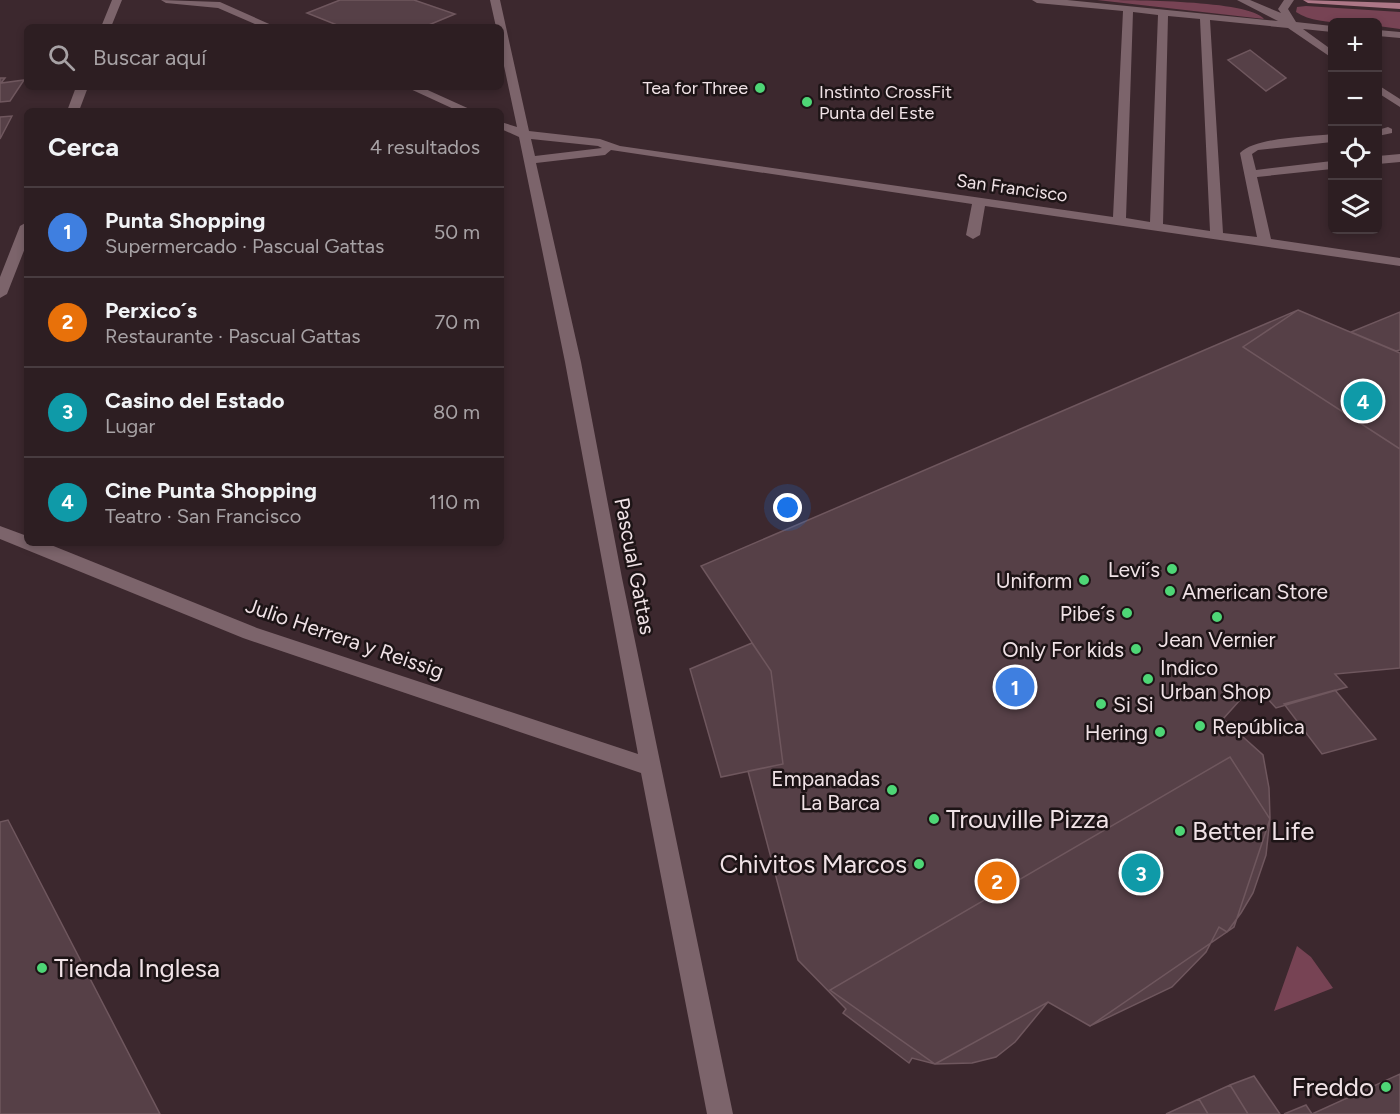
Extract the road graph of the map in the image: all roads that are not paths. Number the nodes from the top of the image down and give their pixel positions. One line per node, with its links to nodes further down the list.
1 (117, 0): 12 (street)
2 (166, 0): 13 (street)
3 (495, 0): 14 (street, Pascual Gattas)
4 (1036, 0): 9 (street)
5 (1242, 0): 15 (street)
6 (1289, 0): 15 (street)
7 (1308, 0): 8 (main road)
8 (1400, 6)
9 (1128, 9): 10 (street); 37 (street)
10 (1163, 12): 11 (street); 38 (street)
11 (1205, 16): 15 (street); 41 (street)
12 (107, 24)
13 (265, 24)
14 (500, 24)
15 (1292, 25): 16 (street); 20 (street)
16 (1328, 28)
17 (1382, 33): 18 (street)
18 (1400, 34)
19 (504, 43): 28 (street, Pascual Gattas)
20 (1328, 52)
21 (81, 90): 25 (street)
22 (419, 90): 26 (street)
23 (1382, 91): 24 (street)
24 (1400, 104)
25 (74, 108)
26 (461, 108)
27 (504, 126): 28 (street, San Francisco)
28 (522, 134): 30 (street, San Francisco); 32 (street, Pascual Gattas)
29 (1328, 138): 35 (street)
30 (618, 150): 32 (street, San Francisco); 36 (street, San Francisco)
31 (1400, 158): 33 (street)
32 (530, 160): 48 (street, Pascual Gattas)
33 (1382, 160)
34 (1328, 165): 35 (street)
35 (1251, 174): 42 (street)
36 (980, 202): 37 (street, San Francisco); 40 (street)
37 (1119, 222): 38 (street, San Francisco)
38 (1156, 227): 41 (street, San Francisco)
39 (24, 234): 44 (street)
40 (973, 235)
41 (1217, 236): 42 (street, San Francisco)
42 (1265, 243): 43 (street, San Francisco)
43 (1400, 262)
44 (0, 294)
45 (0, 532): 46 (street, Julio Herrera y Reissig)
46 (24, 542)
47 (34, 546): 48 (street, Julio Herrera y Reissig)
48 (651, 767): 49 (street, Pascual Gattas)
49 (720, 1114)

